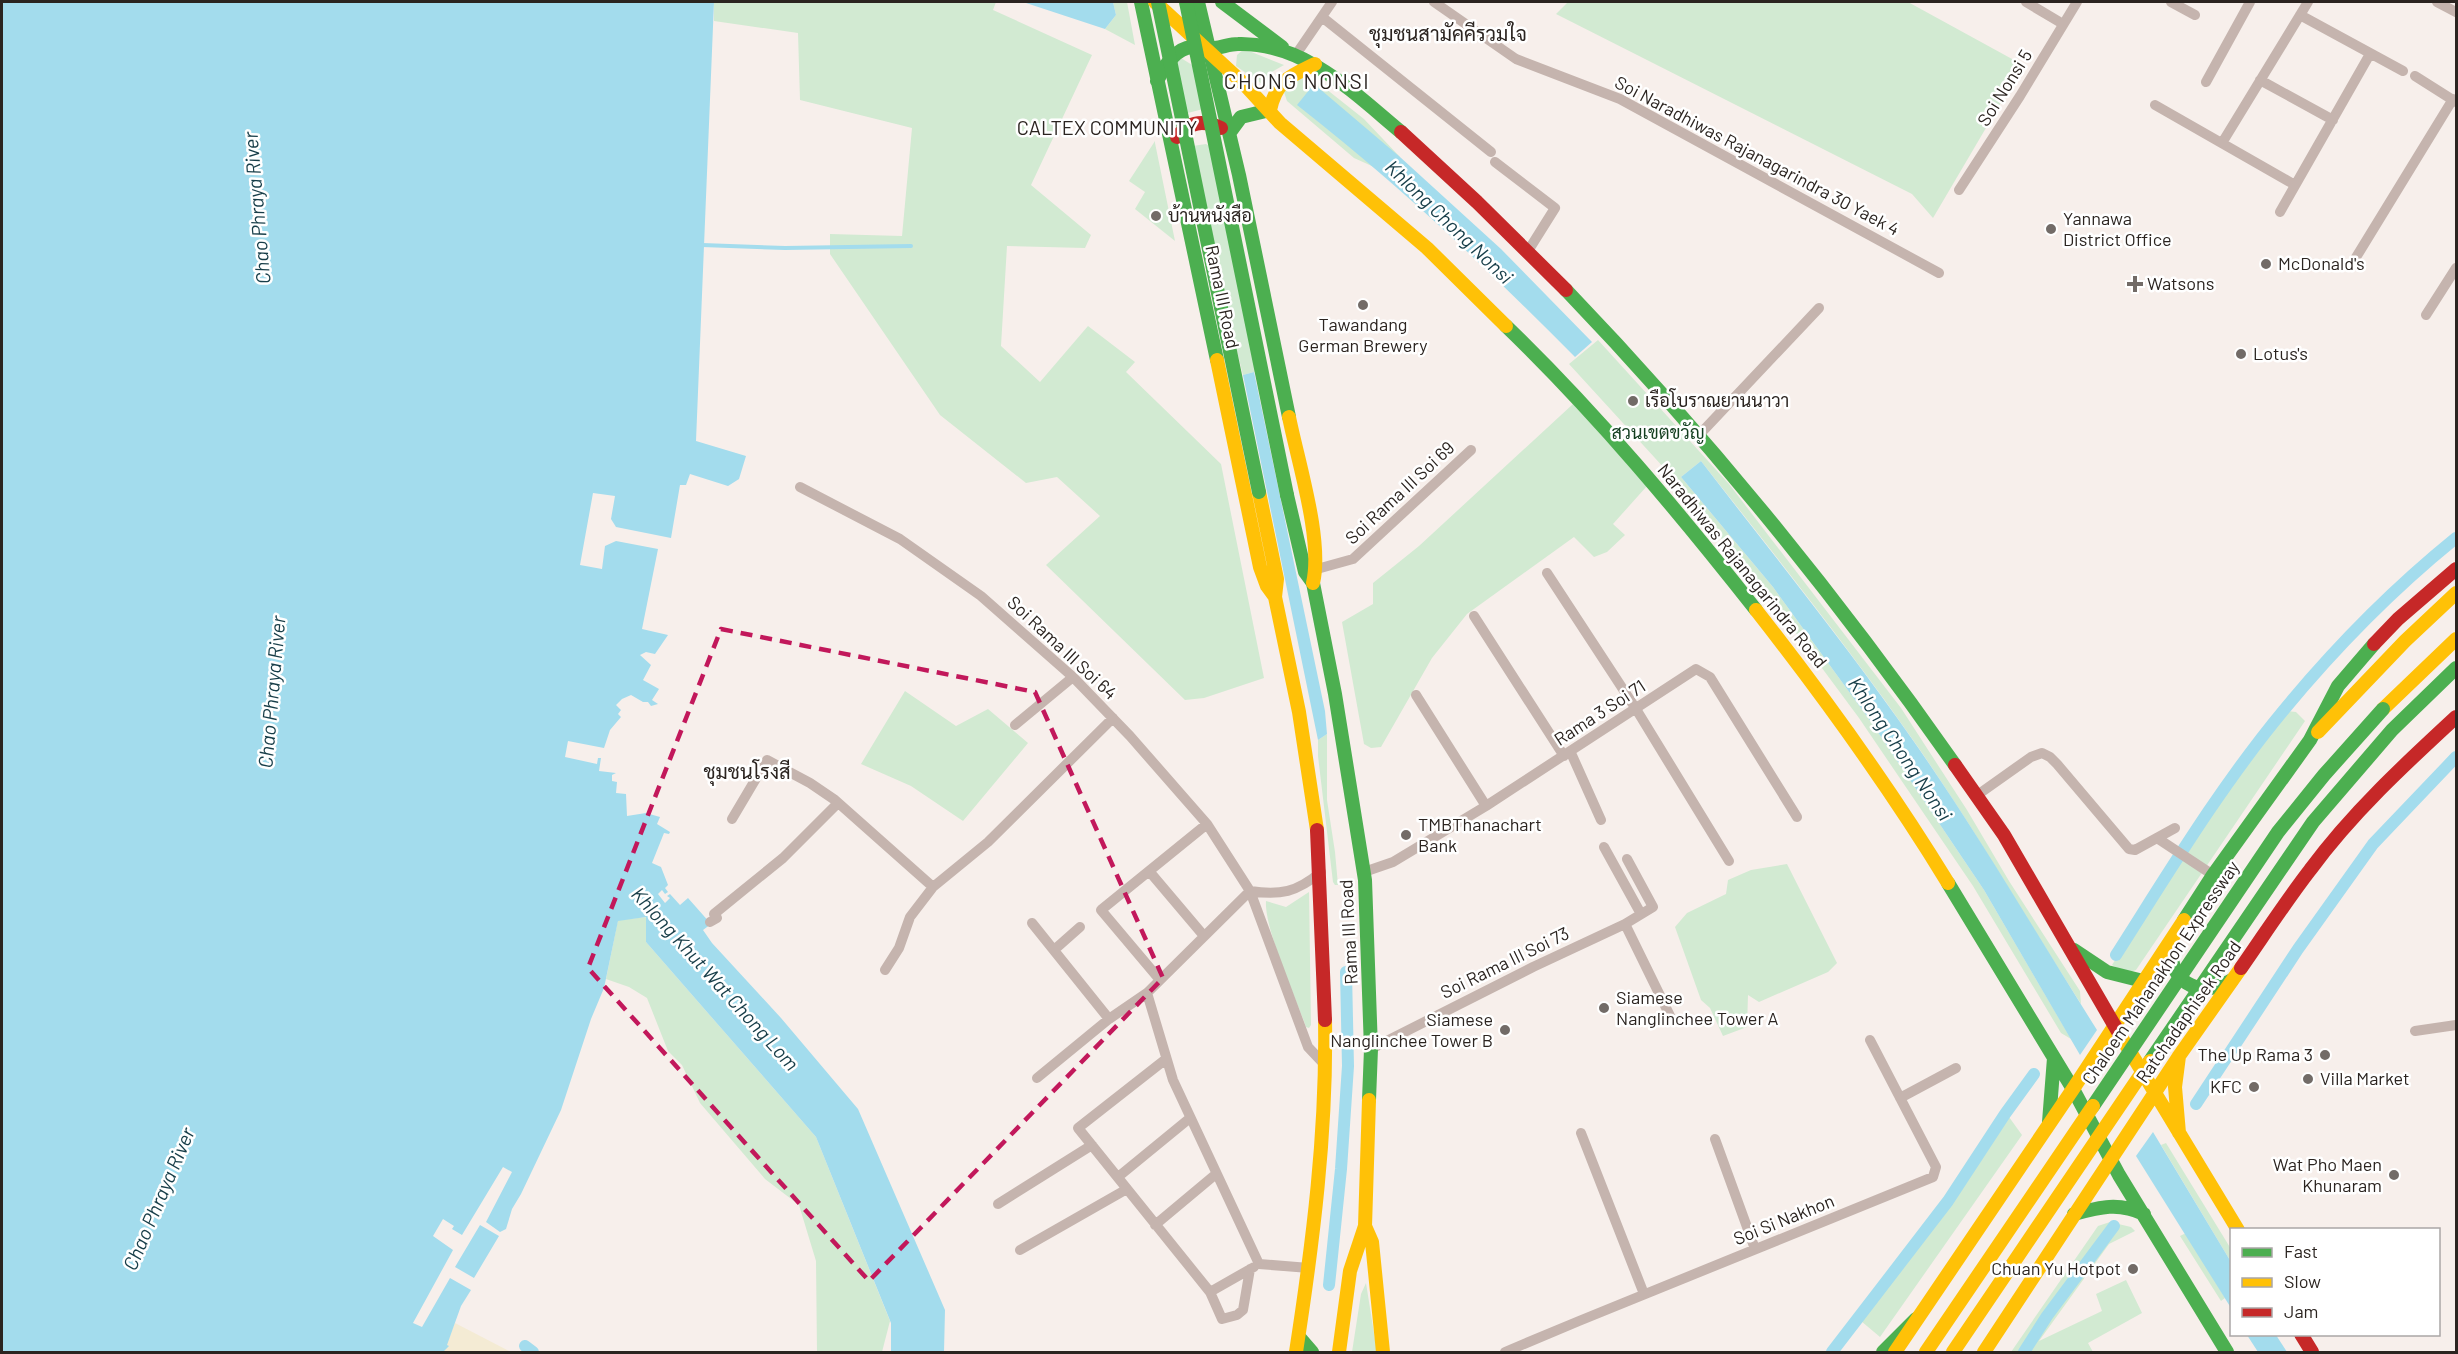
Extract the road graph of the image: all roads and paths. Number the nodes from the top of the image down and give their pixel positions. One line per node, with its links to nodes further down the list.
1 (1141, 2): 26 (main road, Rama III Road)
2 (1156, 2): 19 (main road, Naradhiwas Rajanagarindra Road); 52 (main road, Rama III Road, bridge)
3 (1186, 2): 50 (main road, Rama III Road, bridge)
4 (1198, 2): 19 (main road, Rama III Road)
5 (1222, 2): 21 (main road)
6 (1332, 2): 17 (street)
7 (1434, 2): 41 (street, Soi Naradhiwas Rajanagarindra 30 Yaek 4)
8 (2026, 2): 18 (street)
9 (2077, 2): 18 (street, Soi Nonsi 5)
10 (2170, 2): 15 (street)
11 (2250, 2): 27 (street)
12 (2308, 2): 16 (street)
13 (2437, 2): 14 (street)
14 (2457, 12)
15 (2195, 15)
16 (2300, 15): 20 (street); 25 (street)
17 (1322, 17): 21 (street); 38 (street)
18 (2063, 24): 36 (street, Soi Nonsi 5)
19 (1207, 49): 21 (main road); 26 (main road); 30 (main road, Naradhiwas Rajanagarindra Road); 32 (main road, Rama III Road)
20 (2370, 54): 23 (street); 31 (street)
21 (1295, 56): 22 (main road)
22 (1315, 64): 30 (main road); 38 (main road)
23 (2403, 71)
24 (2415, 76): 28 (street)
25 (2260, 80): 31 (street); 33 (street)
26 (1157, 81): 34 (main road, Rama III Road)
27 (2206, 82)
28 (2455, 100): 39 (street)
29 (2155, 105): 33 (street)
30 (1270, 110): 32 (main road); 104 (main road, Naradhiwas Rajanagarindra Road)
31 (2332, 120): 35 (street)
32 (1230, 132): 34 (main road); 47 (main road, Rama III Road)
33 (2222, 143): 35 (street)
34 (1172, 146): 52 (main road, Rama III Road)
35 (2295, 185): 37 (street)
36 (1959, 190)
37 (2280, 212)
38 (1528, 250): 44 (main road)
39 (2355, 259)
40 (2457, 268): 43 (street)
41 (1939, 273)
42 (1820, 308): 44 (street)
43 (2426, 315)
44 (1700, 434): 64 (main road)
45 (1471, 450): 47 (street, Soi Rama III Soi 69)
46 (800, 487): 56 (street, Soi Rama III Soi 64)
47 (1317, 569): 50 (main road, Rama III Road)
48 (2457, 569): 62 (main road)
49 (1547, 573): 58 (street)
50 (1313, 583): 78 (main road, Rama III Road)
51 (2457, 593): 62 (main road)
52 (1275, 597): 77 (main road, Rama III Road)
53 (1474, 616): 63 (street)
54 (2457, 639): 144 (main road, Chaloem Mahanakhon Expressway, bridge)
55 (2457, 668): 145 (main road, bridge)
56 (1073, 677): 60 (street, Soi Rama III Soi 64); 61 (street)
57 (1416, 694): 66 (street)
58 (1636, 709): 63 (street, Rama 3 Soi 71); 67 (street, Rama 3 Soi 71); 75 (street)
59 (2457, 717): 92 (main road, Ratchadaphisek Road)
60 (1113, 718): 70 (street, Soi Rama III Soi 64); 80 (street)
61 (1015, 725)
62 (2310, 740): 79 (main road)
63 (1567, 754): 66 (street, Rama 3 Soi 71); 69 (street)
64 (1976, 796): 72 (street); 89 (main road)
65 (838, 803): 68 (street); 80 (street); 83 (street)
66 (1486, 806): 78 (street, Rama 3 Soi 71)
67 (1797, 817)
68 (732, 819)
69 (1601, 820)
70 (1207, 824): 76 (street); 81 (street, Soi Rama III Soi 64)
71 (2175, 828): 72 (street)
72 (2157, 838): 79 (street)
73 (1604, 847): 82 (street)
74 (1627, 859): 82 (street, Soi Rama III Soi 73)
75 (1729, 861)
76 (1149, 871): 88 (street); 93 (street)
77 (1321, 872): 81 (street); 106 (main road, Rama III Road)
78 (1364, 872): 102 (main road, Rama III Road)
79 (2213, 875): 87 (main road)
80 (933, 887): 91 (street)
81 (1250, 891): 88 (street); 106 (street, Soi Rama III Soi 64)
82 (1641, 914): 85 (street, Soi Rama III Soi 73)
83 (710, 922)
84 (1032, 923): 90 (street)
85 (1625, 924): 97 (street); 102 (street, Soi Rama III Soi 73)
86 (1080, 927): 90 (street)
87 (2176, 929): 92 (main road); 94 (main road)
88 (1204, 936): 93 (street)
89 (2069, 946): 94 (main road); 98 (main road)
90 (1054, 950): 96 (street)
91 (885, 970)
92 (2239, 974): 103 (main road, Ratchadaphisek Road)
93 (1160, 980): 95 (street)
94 (2143, 981): 98 (main road)
95 (1147, 993): 96 (street); 105 (street)
96 (1109, 1019): 108 (street)
97 (1673, 1022)
98 (2114, 1025): 109 (main road); 110 (main road)
99 (2457, 1025): 100 (street)
100 (2415, 1031)
101 (1870, 1040): 111 (street, Soi Si Nakhon)
102 (1371, 1049): 126 (main road, Rama III Road)
103 (2179, 1056): 110 (main road, Ratchadaphisek Road); 115 (main road)
104 (2054, 1058): 109 (main road, Naradhiwas Rajanagarindra Road); 113 (main road)
105 (1166, 1059): 112 (street); 117 (street)
106 (1325, 1065): 131 (main road, Rama III Road)
107 (1956, 1068): 111 (street)
108 (1037, 1077)
109 (2073, 1089): 113 (main road); 118 (main road, Naradhiwas Rajanagarindra Road)
110 (2154, 1095): 115 (main road); 118 (main road, Ratchadaphisek Road)
111 (1900, 1098): 128 (street, Soi Si Nakhon)
112 (1190, 1118): 119 (street); 120 (street)
113 (2049, 1122): 134 (main road)
114 (1581, 1133): 133 (street)
115 (2179, 1136): 127 (main road)
116 (1715, 1139): 128 (street)
117 (1092, 1145): 120 (street); 122 (street)
118 (2111, 1159): 123 (main road, Ratchadaphisek Road); 124 (main road, Naradhiwas Rajanagarindra Road)
119 (1216, 1174): 125 (street); 130 (street)
120 (1118, 1177): 121 (street)
121 (1127, 1189): 125 (street); 129 (street)
122 (998, 1204)
123 (2074, 1214): 124 (main road); 146 (main road, Ratchadaphisek Road)
124 (2144, 1214): 147 (main road, Naradhiwas Rajanagarindra Road)
125 (1155, 1224): 132 (street)
126 (1365, 1226): 139 (main road, Rama III Road); 140 (main road)
127 (2237, 1228)
128 (1755, 1249): 133 (street, Soi Si Nakhon)
129 (1020, 1250)
130 (1254, 1266): 131 (street); 132 (street); 132 (street)
131 (1309, 1268): 136 (main road, Rama III Road)
132 (1210, 1292)
133 (1644, 1294): 141 (street, Soi Si Nakhon)
134 (1916, 1319): 142 (main road); 143 (main road)
135 (2302, 1336): 148 (main road)
136 (1299, 1337): 137 (main road, Rama III Road); 138 (main road)
137 (1296, 1353)
138 (1312, 1353)
139 (1339, 1353)
140 (1383, 1353)
141 (1505, 1353)
142 (1883, 1353)
143 (1895, 1353)
144 (1926, 1353)
145 (1953, 1353)
146 (1984, 1353)
147 (2227, 1353)
148 (2312, 1353)

